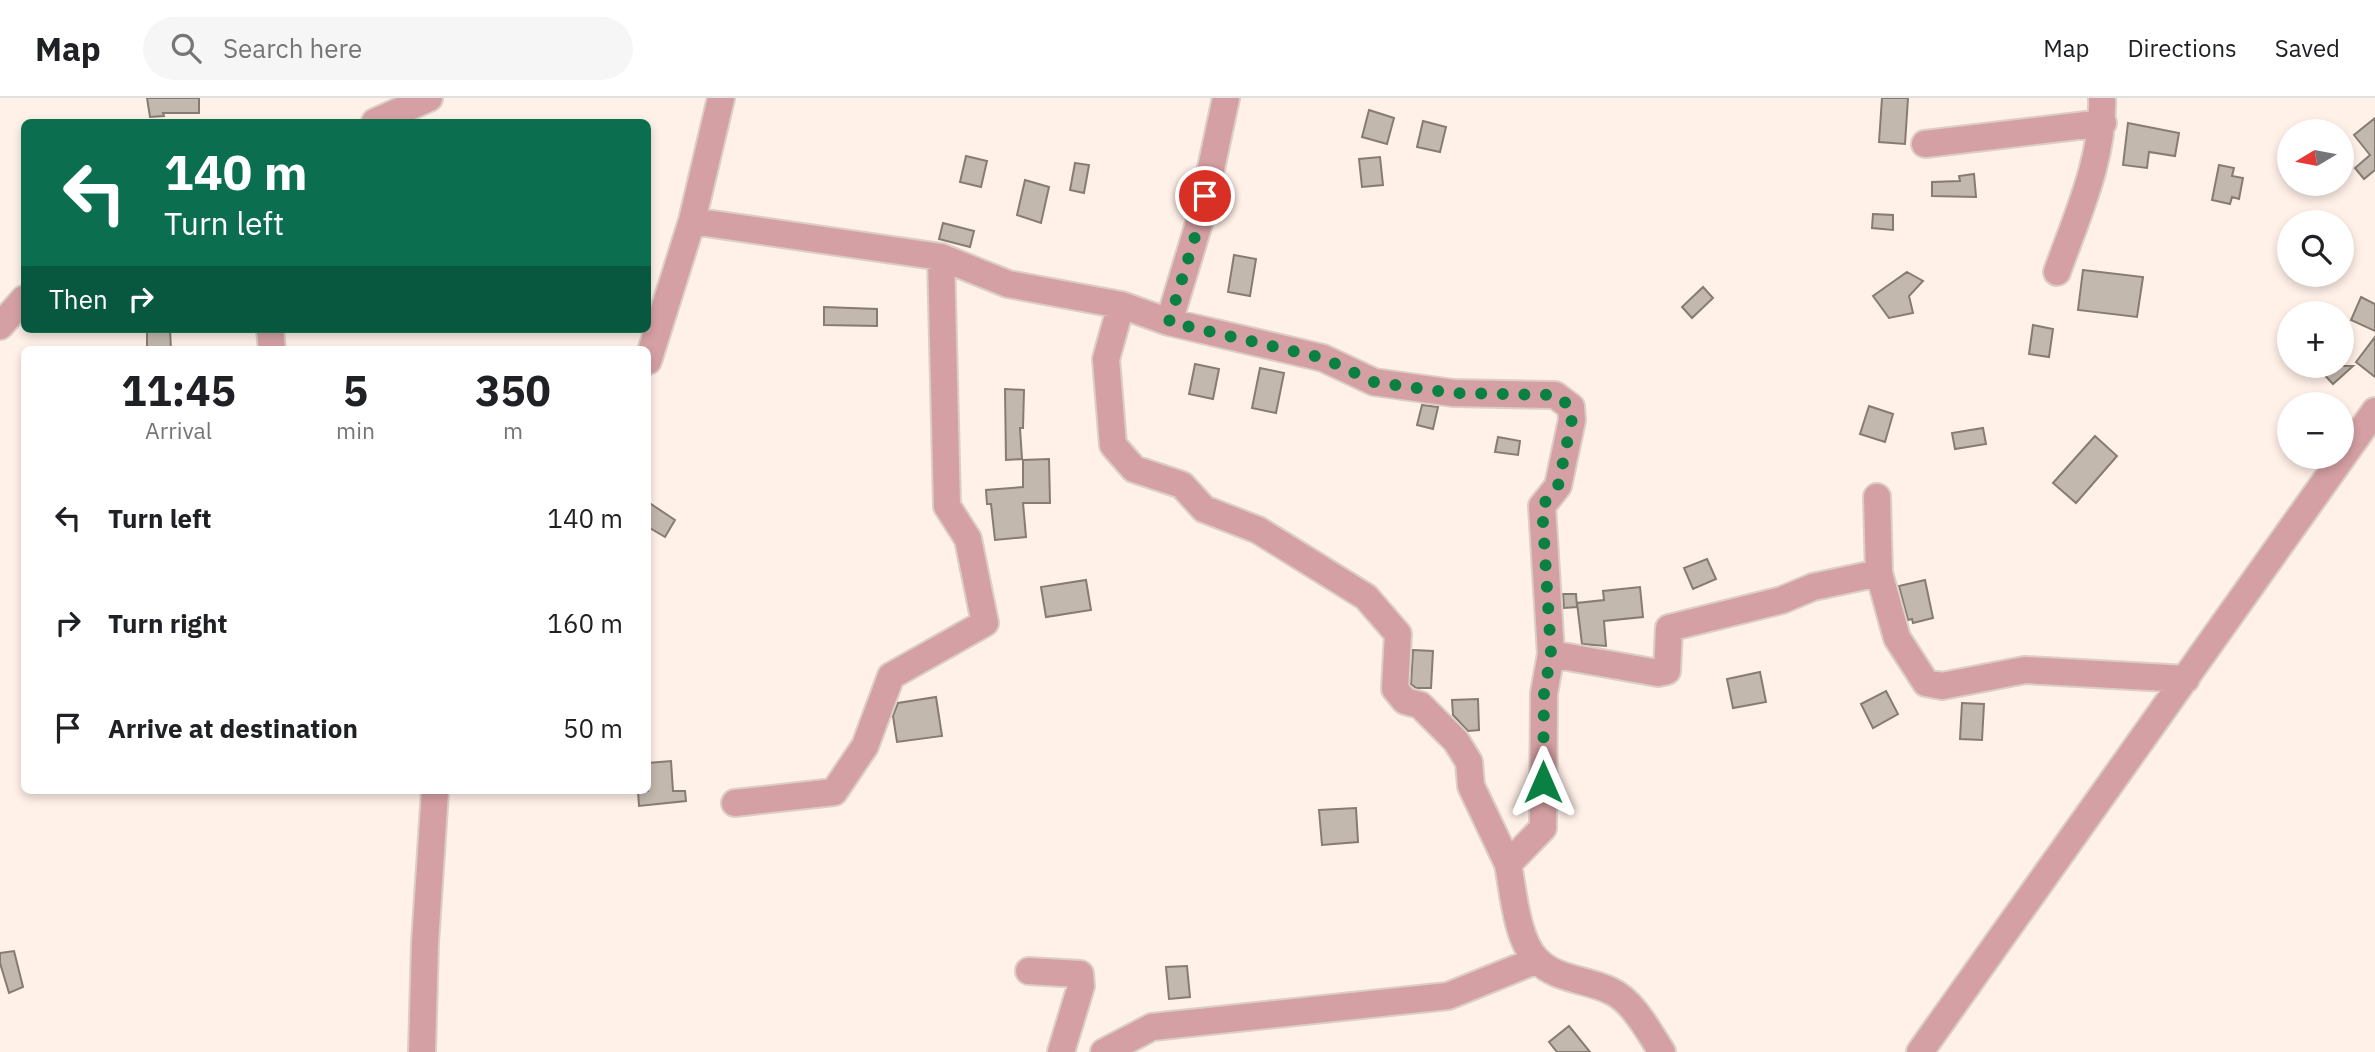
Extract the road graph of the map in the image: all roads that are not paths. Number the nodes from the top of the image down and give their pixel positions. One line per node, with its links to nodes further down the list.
1 (429, 98): 5 (street)
2 (721, 98): 7 (street)
3 (1226, 98): 12 (street)
4 (2103, 111): 6 (street); 9 (street)
5 (382, 119)
6 (1925, 144)
7 (692, 221): 8 (street); 14 (street)
8 (941, 257): 11 (street); 21 (street)
9 (2057, 272)
10 (21, 302): 13 (street)
11 (1121, 305): 12 (street); 22 (street)
12 (1169, 322): 18 (street)
13 (0, 326)
14 (651, 351)
15 (2375, 411): 19 (street)
16 (1877, 497): 17 (street)
17 (1879, 573): 18 (street); 19 (street)
18 (1551, 654): 22 (street)
19 (2186, 679): 29 (street)
20 (435, 794): 25 (street)
21 (735, 803)
22 (1508, 864): 23 (street)
23 (1537, 960): 27 (street); 28 (street)
24 (1029, 971): 26 (street)
25 (422, 1052)
26 (1061, 1052)
27 (1104, 1052)
28 (1662, 1052)
29 (1920, 1052)

